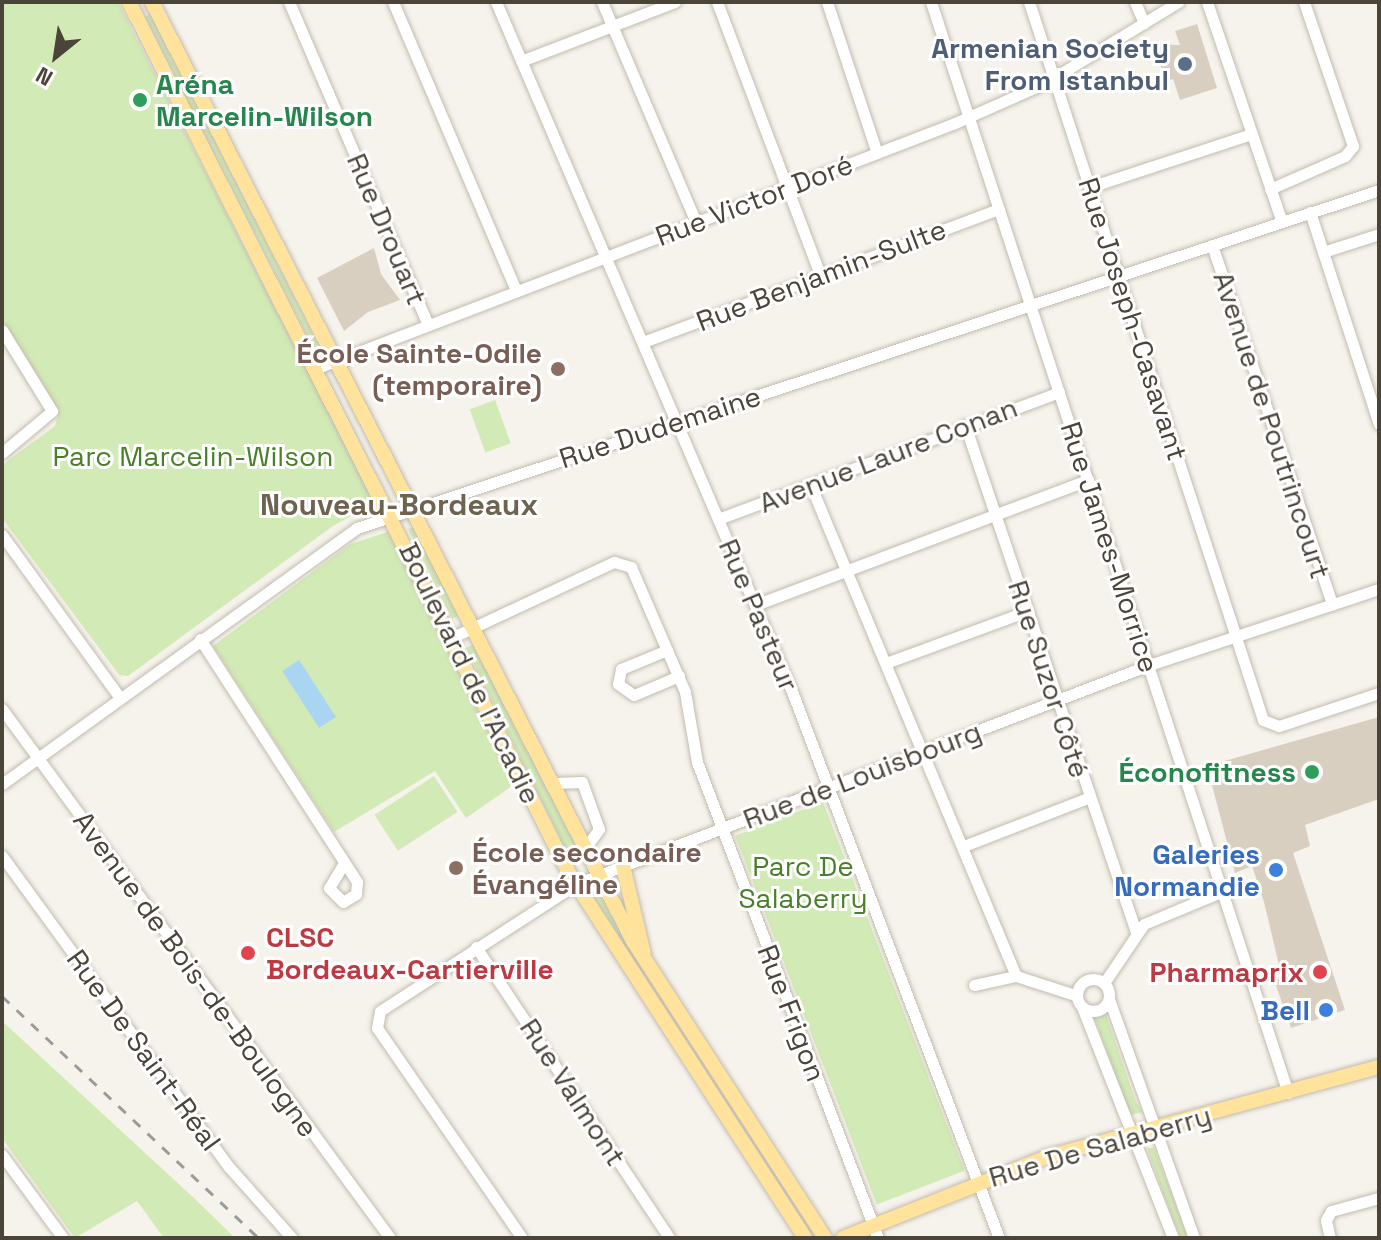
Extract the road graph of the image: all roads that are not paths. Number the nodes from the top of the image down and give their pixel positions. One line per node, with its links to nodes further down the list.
1 (152, 2): 42 (main road, Boulevard de l'Acadie)
2 (289, 2): 39 (street, Rue Drouart)
3 (393, 2): 37 (street)
4 (496, 2): 18 (street, Rue Pasteur)
5 (602, 2): 17 (street)
6 (675, 2): 17 (street)
7 (717, 2): 23 (street)
8 (827, 2): 22 (street)
9 (931, 2): 20 (street, Rue James-Morrice)
10 (1029, 2): 19 (street, Rue Joseph-Casavant)
11 (1135, 2): 16 (street)
12 (1178, 2): 16 (street, Rue Victor Doré)
13 (1207, 2): 21 (street)
14 (1304, 2): 25 (street)
15 (133, 3): 43 (main road, Boulevard de l'Acadie)
16 (1144, 23): 19 (street, Rue Victor Doré)
17 (612, 26): 18 (street); 29 (street)
18 (521, 61): 34 (street, Rue Pasteur)
19 (1054, 77): 20 (street, Rue Victor Doré); 24 (street, Rue Joseph-Casavant)
20 (969, 117): 22 (street, Rue Victor Doré); 27 (street, Rue James-Morrice)
21 (1251, 134): 24 (street); 25 (street)
22 (877, 153): 23 (street, Rue Victor Doré)
23 (786, 187): 29 (street, Rue Victor Doré); 35 (street)
24 (1090, 187): 36 (street, Rue Joseph-Casavant)
25 (1270, 189): 30 (street)
26 (1379, 190): 28 (street, Rue Dudemaine)
27 (999, 209): 35 (street, Rue Benjamin-Sulte); 38 (street, Rue James-Morrice)
28 (1310, 212): 30 (street, Rue Dudemaine); 33 (street)
29 (696, 222): 34 (street, Rue Victor Doré)
30 (1282, 222): 32 (street, Rue Dudemaine)
31 (1379, 234): 33 (street)
32 (1212, 245): 36 (street, Rue Dudemaine); 58 (street, Avenue de Poutrincourt)
33 (1323, 252): 46 (street)
34 (605, 256): 37 (street, Rue Victor Doré); 41 (street, Rue Pasteur)
35 (820, 275): 41 (street, Rue Benjamin-Sulte)
36 (1120, 275): 38 (street, Rue Dudemaine); 62 (street, Rue Joseph-Casavant)
37 (516, 290): 39 (street, Rue Victor Doré)
38 (1030, 305): 44 (street, Rue James-Morrice); 45 (street, Rue Dudemaine)
39 (428, 325): 42 (street, Rue Victor Doré)
40 (4, 337): 48 (street)
41 (643, 342): 45 (street, Rue Pasteur)
42 (335, 360): 43 (street, Rue Victor Doré); 51 (main road, Boulevard de l'Acadie)
43 (317, 368): 53 (main road, Boulevard de l'Acadie)
44 (1059, 392): 47 (street, Avenue Laure Conan); 49 (street, Rue James-Morrice)
45 (676, 422): 51 (street, Rue Dudemaine); 54 (street, Rue Pasteur)
46 (1379, 424)
47 (965, 425): 50 (street, Avenue Laure Conan); 52 (street, Rue Suzor Côté)
48 (2, 453)
49 (1088, 480): 52 (street); 67 (street, Rue James-Morrice)
50 (810, 484): 54 (street, Avenue Laure Conan); 56 (street)
51 (412, 509): 53 (street, Rue Dudemaine); 61 (main road, Boulevard de l'Acadie)
52 (995, 513): 56 (street); 60 (street, Rue Suzor Côté)
53 (392, 515): 63 (main road, Boulevard de l'Acadie); 64 (street, Rue Dudemaine)
54 (718, 519): 59 (street, Rue Pasteur)
55 (2, 535): 70 (street)
56 (846, 570): 59 (street); 66 (street)
57 (1379, 589): 58 (street, Rue de Louisbourg)
58 (1332, 604): 62 (street, Rue de Louisbourg)
59 (755, 605): 77 (street, Rue Pasteur)
60 (1027, 611): 66 (street); 71 (street, Rue Suzor Côté)
61 (473, 627): 63 (street, Rue Frigon); 65 (street, Rue Frigon); 75 (main road, Boulevard de l'Acadie)
62 (1236, 636): 67 (street, Rue de Louisbourg); 69 (street, Rue Joseph-Casavant)
63 (453, 637): 86 (main road, Boulevard de l'Acadie)
64 (200, 639): 70 (street, Rue Dudemaine); 83 (street)
65 (667, 650): 68 (street, Rue Frigon); 68 (street)
66 (886, 663): 73 (street)
67 (1149, 665): 71 (street, Rue de Louisbourg); 87 (street, Rue James-Morrice)
68 (679, 676): 79 (street, Rue Frigon)
69 (1379, 693)
70 (120, 698): 74 (street, Rue Dudemaine)
71 (1056, 701): 73 (street, Rue de Louisbourg); 78 (street, Rue Suzor Côté)
72 (2, 709): 74 (street, Avenue de Bois-de-Boulogne)
73 (924, 751): 77 (street, Rue de Louisbourg); 80 (street)
74 (37, 758): 76 (street, Rue Dudemaine); 107 (street, Avenue de Bois-de-Boulogne)
75 (553, 783): 81 (main road, Boulevard de l'Acadie); 81 (street, Boulevard de l'Acadie)
76 (2, 784)
77 (829, 789): 79 (street, Rue de Louisbourg); 102 (street, Rue Pasteur)
78 (1088, 798): 80 (street); 88 (street, Rue Suzor Côté)
79 (722, 829): 84 (street, Rue de Louisbourg); 104 (street, Rue Frigon)
80 (964, 846): 91 (street)
81 (586, 847): 85 (main road, Boulevard de l'Acadie)
82 (2, 856): 106 (street, Rue De Saint-Réal)
83 (344, 863)
84 (623, 866): 85 (street, Rue de Louisbourg); 90 (main road)
85 (599, 875): 86 (street, Rue de Louisbourg); 90 (main road, Boulevard de l'Acadie)
86 (576, 884): 89 (street, Rue de Louisbourg); 110 (main road, Boulevard de l'Acadie)
87 (1223, 891): 88 (street); 98 (street, Rue James-Morrice)
88 (1136, 932): 92 (street)
89 (476, 947): 108 (street, Rue de Louisbourg); 109 (street, Rue Valmont)
90 (645, 962): 111 (main road, Boulevard de l'Acadie)
91 (1016, 976): 93 (street); 94 (street)
92 (1104, 983): 94 (street); 95 (street)
93 (974, 985)
94 (1075, 995): 96 (street)
95 (1109, 999): 96 (street); 99 (street)
96 (1082, 1007): 100 (street)
97 (1379, 1069): 98 (main road, Rue De Salaberry)
98 (1288, 1093): 99 (main road, Rue De Salaberry)
99 (1153, 1127): 100 (main road, Rue De Salaberry); 115 (street)
100 (1133, 1132): 102 (main road, Rue De Salaberry); 114 (street)
101 (2, 1155): 105 (street)
102 (978, 1181): 104 (main road, Rue De Salaberry); 113 (street, Rue Pasteur)
103 (1379, 1198): 116 (street)
104 (876, 1231): 112 (main road, Rue De Salaberry)
105 (63, 1238)
106 (292, 1238)
107 (390, 1238)
108 (522, 1238)
109 (669, 1238)
110 (805, 1238)
111 (825, 1238)
112 (843, 1238)
113 (999, 1238)
114 (1173, 1238)
115 (1194, 1238)
116 (1330, 1238)

